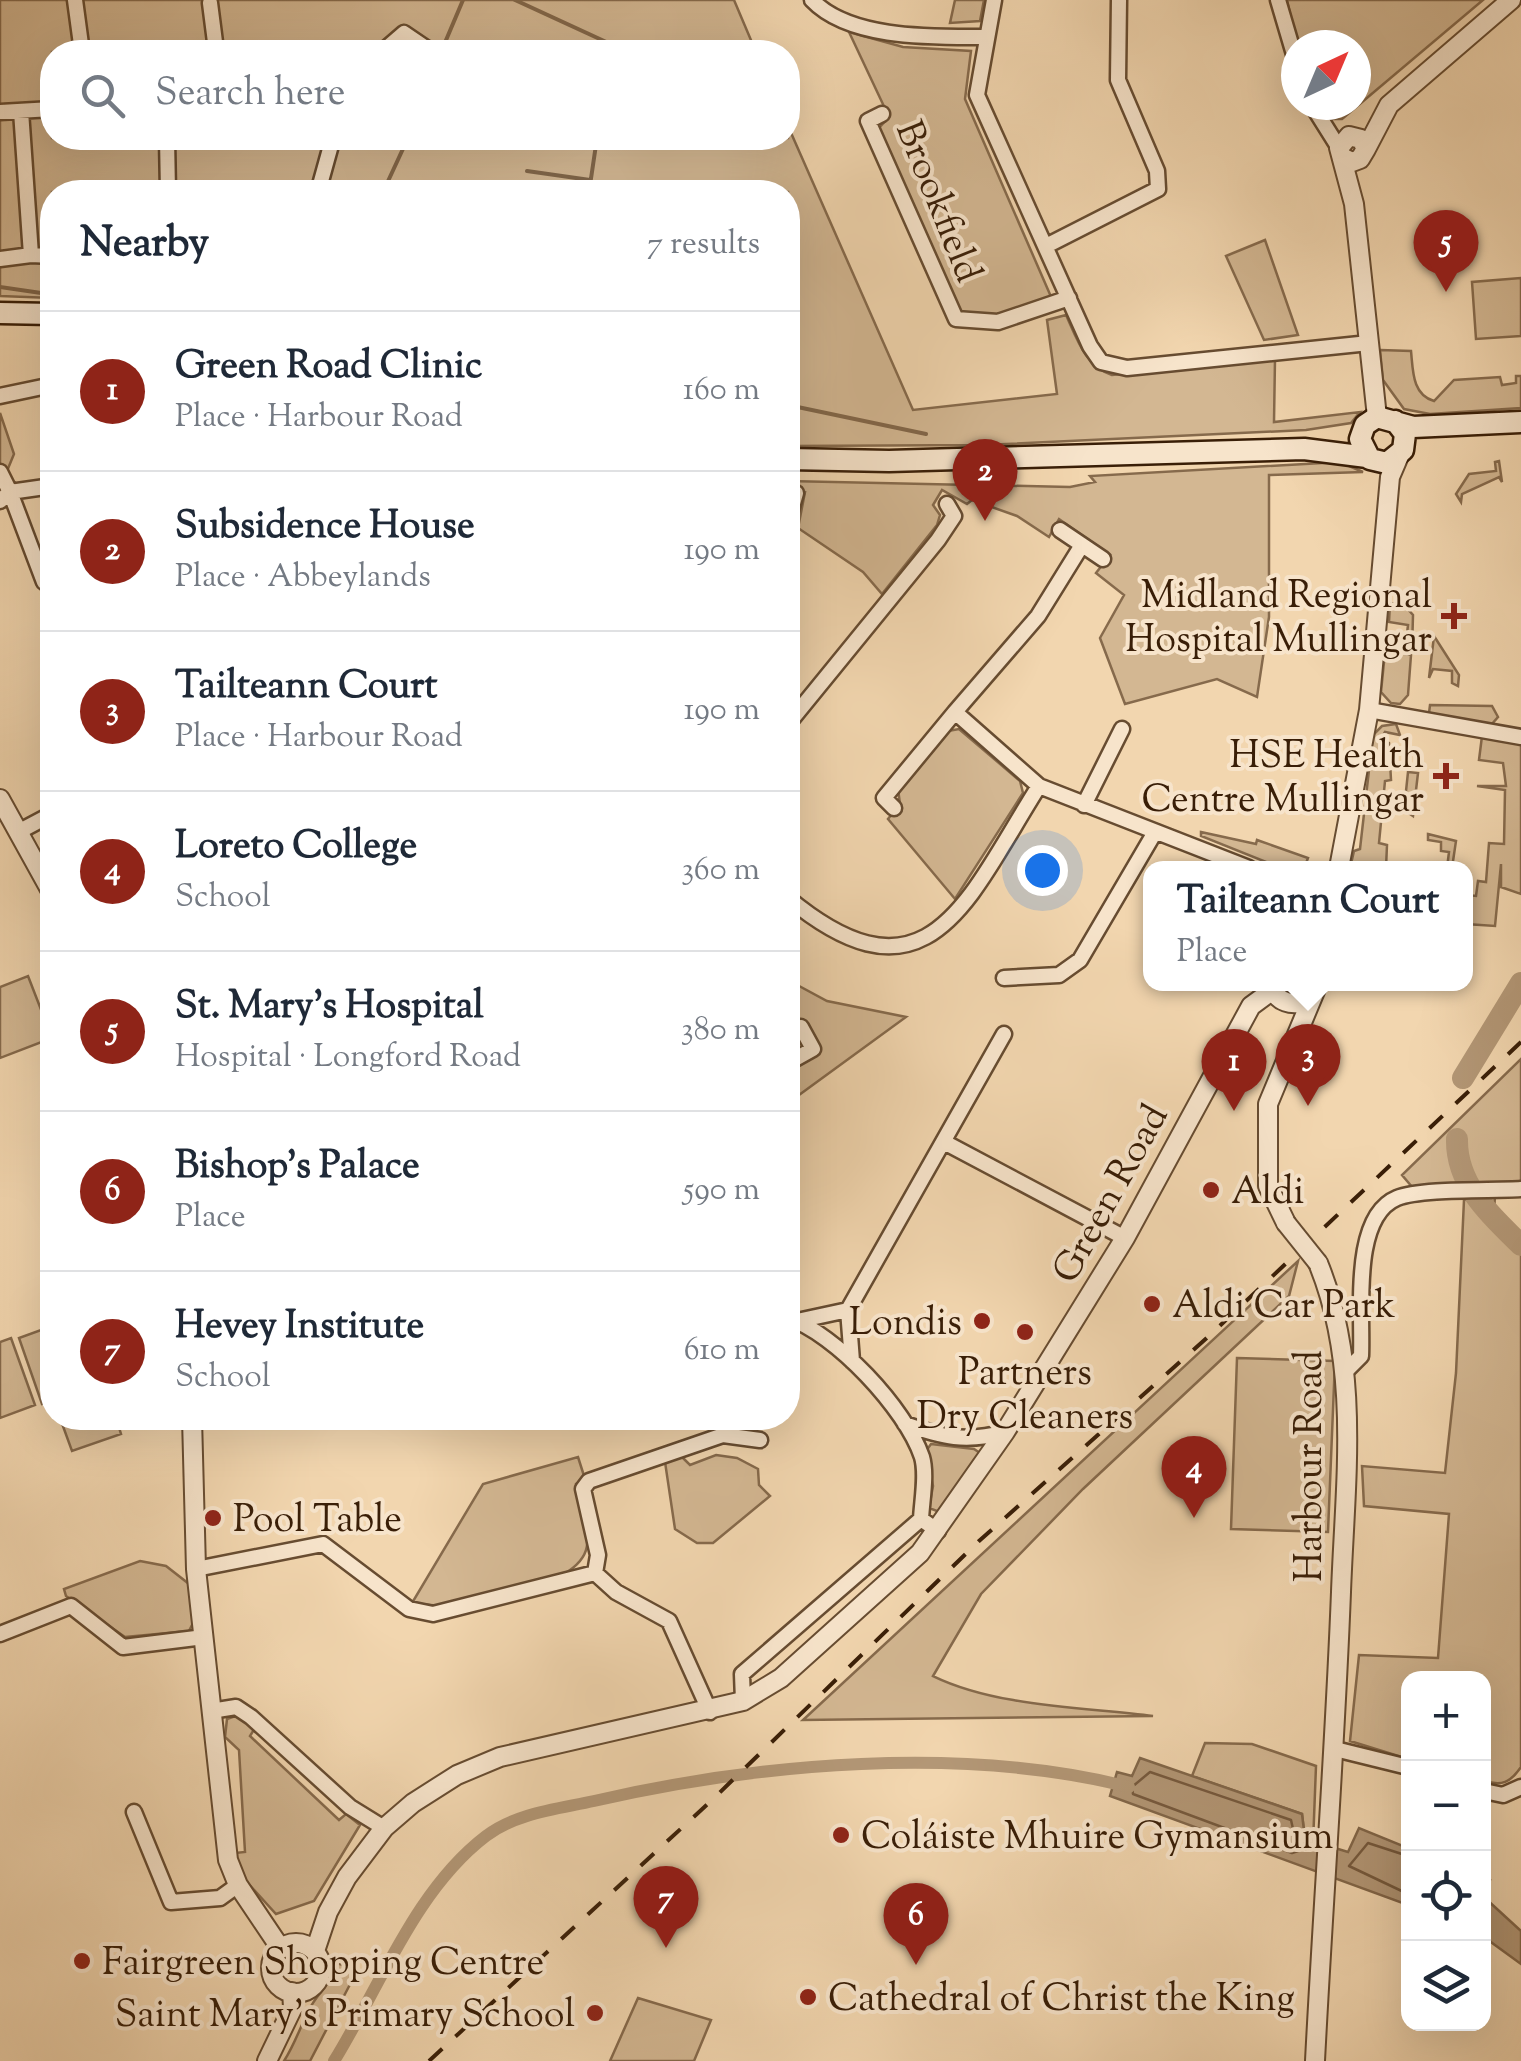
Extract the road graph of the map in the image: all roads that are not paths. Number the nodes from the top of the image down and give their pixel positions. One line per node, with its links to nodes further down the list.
1 (75, 0): 10 (street)
2 (812, 0): 9 (street)
3 (994, 0): 9 (street, Brookfield)
4 (1119, 0): 22 (street)
5 (1278, 0): 8 (street)
6 (1511, 0): 17 (street)
7 (210, 3): 11 (street)
8 (1287, 30)
9 (986, 38): 22 (street, Brookfield)
10 (80, 40)
11 (217, 40)
12 (40, 110): 13 (street)
13 (20, 111): 14 (street); 23 (street)
14 (0, 112)
15 (882, 114): 26 (street, Brookfield)
16 (1327, 120): 17 (street)
17 (1352, 147): 29 (street)
18 (166, 150): 20 (street)
19 (330, 150): 21 (street)
20 (168, 180)
21 (321, 180)
22 (1046, 246): 26 (street, Brookfield)
23 (30, 255): 24 (street); 25 (street)
24 (40, 255)
25 (0, 259)
26 (1069, 298): 29 (street, Brookfield)
27 (0, 314): 28 (main road)
28 (40, 314)
29 (1369, 343): 33 (street)
30 (40, 388): 31 (street)
31 (0, 396)
32 (1521, 422): 33 (main road)
33 (1378, 423): 35 (main road); 36 (main road); 37 (main road)
34 (1521, 430): 36 (main road)
35 (1304, 449): 37 (main road); 38 (main road)
36 (1401, 453): 37 (main road); 48 (street)
37 (1369, 458): 52 (street)
38 (800, 459)
39 (0, 472): 41 (street)
40 (40, 489): 41 (street)
41 (5, 496): 46 (street)
42 (947, 504): 47 (street)
43 (1060, 530): 44 (street)
44 (1082, 544): 45 (street); 49 (street)
45 (1103, 559)
46 (40, 573)
47 (800, 709)
48 (1369, 709): 51 (street); 52 (street); 62 (street)
49 (955, 712): 53 (street); 56 (street)
50 (1122, 729): 55 (street)
51 (1521, 737)
52 (1353, 750): 61 (street)
53 (1039, 786): 55 (street); 64 (street)
54 (0, 799): 58 (street)
55 (1084, 805): 59 (street)
56 (894, 808)
57 (40, 820): 58 (street)
58 (20, 831): 63 (street)
59 (1156, 832): 60 (street); 65 (street)
60 (1231, 861)
61 (1335, 861)
62 (1336, 861)
63 (40, 870)
64 (800, 908)
65 (1004, 978)
66 (1268, 991): 73 (street, Green Road)
67 (1307, 996): 78 (street, Harbour Road, bridge)
68 (801, 1028): 70 (street)
69 (1004, 1034): 71 (street)
70 (800, 1057)
71 (944, 1142): 73 (street); 74 (street)
72 (1521, 1189): 78 (street)
73 (1126, 1238): 81 (street, Green Road)
74 (848, 1310): 75 (street); 77 (street)
75 (800, 1318)
76 (800, 1325): 77 (street)
77 (852, 1361): 79 (street)
78 (1347, 1370): 92 (street, Harbour Road)
79 (906, 1424): 81 (street); 83 (street)
80 (192, 1430): 85 (street)
81 (1004, 1432): 84 (street, Green Road)
82 (760, 1440): 86 (street)
83 (921, 1519): 84 (street); 89 (street)
84 (938, 1530): 89 (street, Green Road)
85 (196, 1569): 86 (street); 88 (street)
86 (595, 1572): 91 (street)
87 (0, 1634): 88 (street)
88 (204, 1637): 90 (street)
89 (737, 1703): 91 (street, Green Road)
90 (211, 1711): 97 (street); 98 (street)
91 (710, 1712): 97 (street, Green Road)
92 (1335, 1749): 93 (street); 103 (street, Harbour Road)
93 (1401, 1765)
94 (1521, 1788): 95 (street)
95 (1491, 1793)
96 (134, 1812): 98 (street)
97 (384, 1828): 100 (street, Green Road)
98 (238, 1885): 99 (street)
99 (281, 1949): 100 (street); 101 (street)
100 (315, 1951): 101 (street)
101 (292, 1992): 102 (street)
102 (267, 2061)
103 (1315, 2061)

